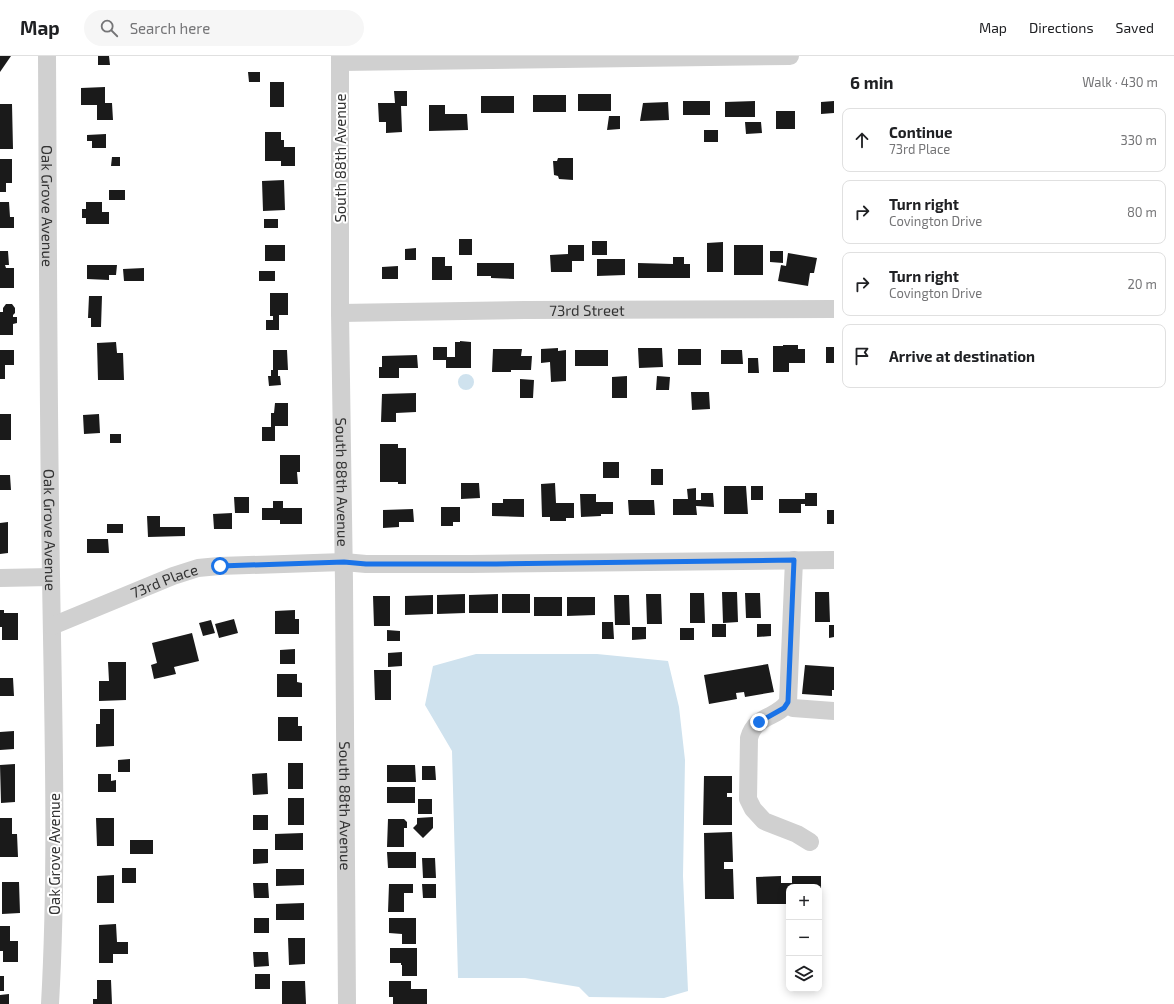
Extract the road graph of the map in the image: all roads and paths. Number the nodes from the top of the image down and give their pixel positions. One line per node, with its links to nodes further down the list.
1 (47, 56): 10 (street, Oak Grove Avenue)
2 (790, 56): 3 (street)
3 (693, 57): 4 (street)
4 (340, 59): 6 (street, South 88th Avenue)
5 (834, 309): 6 (street, 73rd Street)
6 (340, 313): 9 (street, South 88th Avenue)
7 (794, 560): 8 (street, 73rd Place); 9 (street, 73rd Place); 13 (street)
8 (834, 560)
9 (344, 562): 12 (street, 73rd Place); 17 (street, South 88th Avenue)
10 (51, 577): 11 (street); 12 (street, Oak Grove Avenue)
11 (0, 578)
12 (52, 626): 16 (street, Oak Grove Avenue)
13 (787, 704): 14 (street); 15 (street)
14 (834, 711)
15 (810, 842)
16 (50, 1004)
17 (347, 1004)

